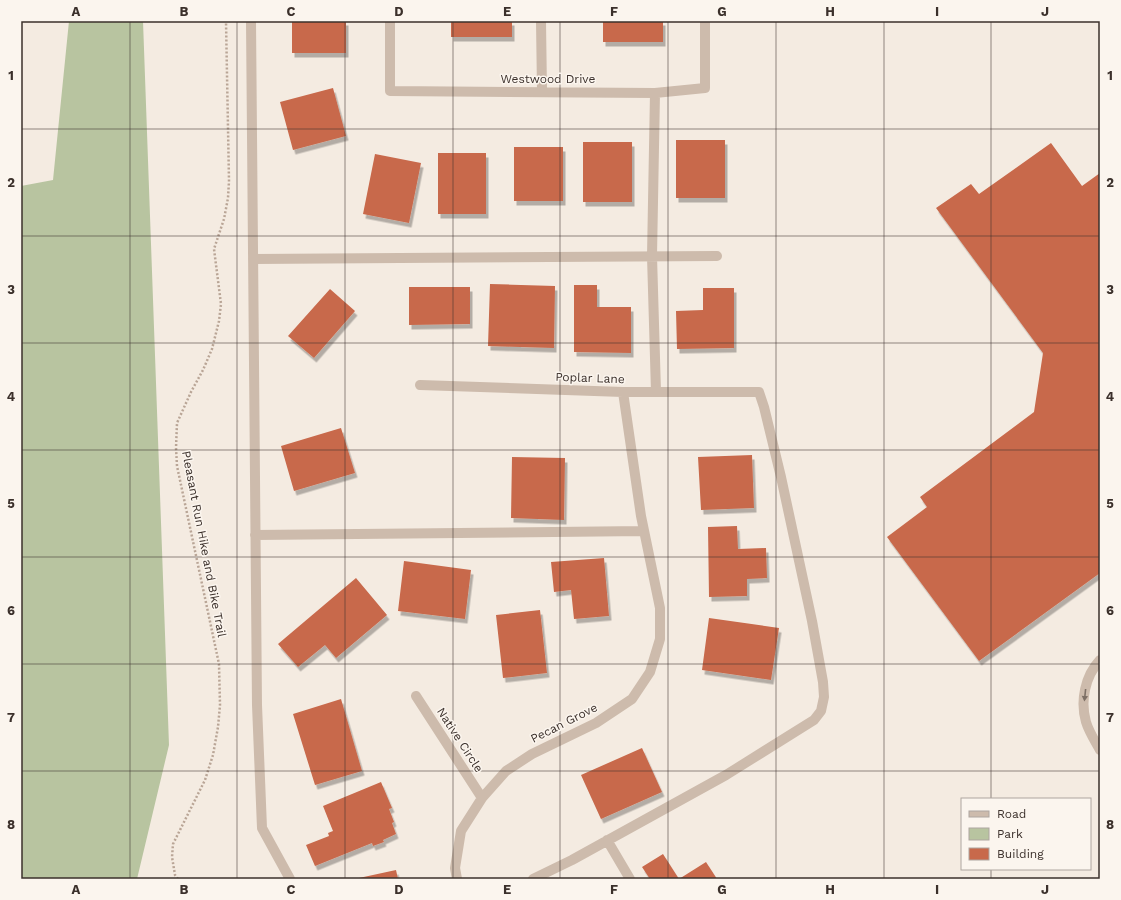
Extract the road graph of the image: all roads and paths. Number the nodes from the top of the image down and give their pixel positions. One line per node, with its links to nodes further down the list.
1 (226, 21): 21 (path, Pleasant Run Hike and Bike Trail)
2 (251, 21): 10 (street)
3 (390, 21): 6 (street, Westwood Drive)
4 (541, 21): 6 (street)
5 (705, 21): 7 (street, Westwood Drive)
6 (542, 92): 7 (street, Westwood Drive)
7 (654, 92): 8 (street)
8 (652, 256): 9 (street); 10 (street); 13 (street)
9 (717, 256)
10 (253, 259): 15 (street)
11 (420, 386): 12 (street, Poplar Lane)
12 (623, 392): 13 (street, Poplar Lane); 14 (street, Pecan Grove)
13 (656, 392): 20 (street, Poplar Lane)
14 (644, 531): 15 (street); 19 (street, Pecan Grove)
15 (256, 535): 22 (street)
16 (1100, 660): 18 (street, one-way to 18)
17 (416, 696): 19 (street, Native Circle)
18 (1100, 750)
19 (482, 798): 23 (street, Pecan Grove)
20 (607, 840): 24 (street); 25 (street)
21 (178, 879)
22 (290, 879)
23 (457, 879)
24 (533, 879)
25 (630, 879)

